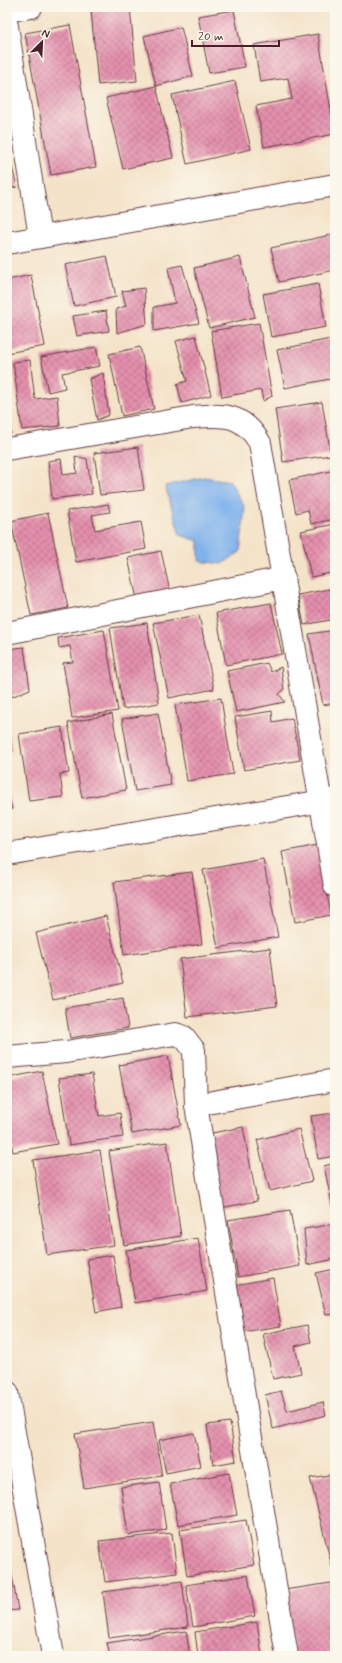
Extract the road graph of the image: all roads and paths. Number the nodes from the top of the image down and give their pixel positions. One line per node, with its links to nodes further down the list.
1 (31, 7): 2 (street)
2 (7, 11)
3 (7, 26): 5 (street)
4 (335, 185): 5 (street)
5 (40, 237): 6 (street)
6 (7, 243)
7 (7, 449): 8 (street)
8 (284, 578): 9 (street); 10 (street)
9 (7, 633)
10 (328, 800): 11 (street); 12 (street)
11 (7, 854)
12 (335, 886)
13 (7, 1057): 15 (street)
14 (335, 1080): 15 (street)
15 (196, 1105): 19 (street)
16 (7, 1392): 17 (street)
17 (10, 1424): 18 (street)
18 (53, 1656)
19 (287, 1656)

